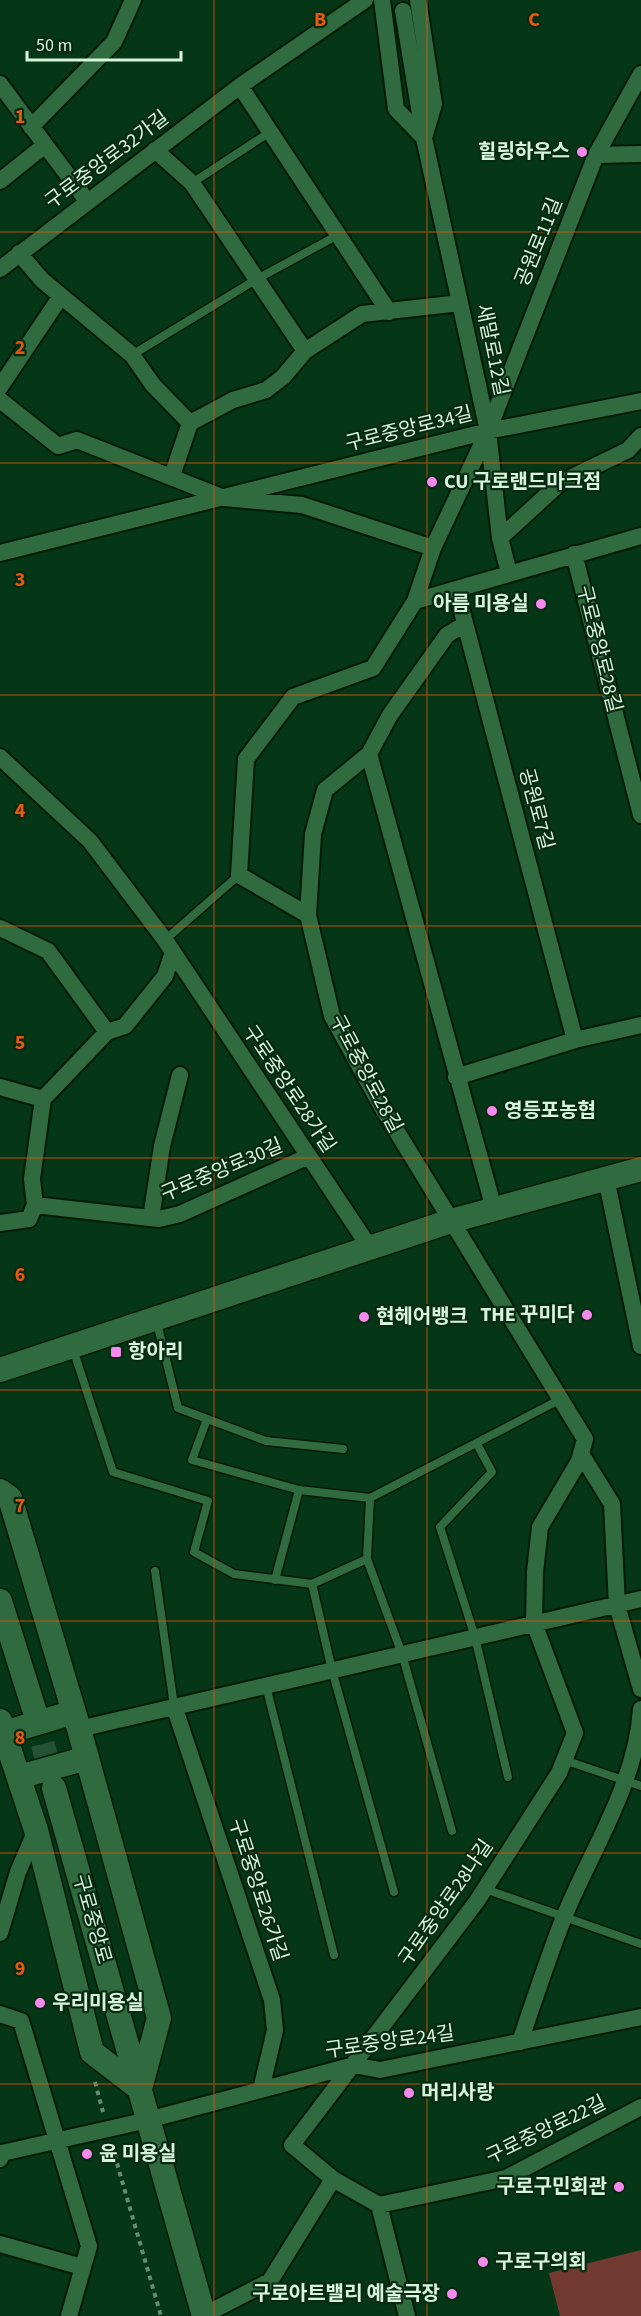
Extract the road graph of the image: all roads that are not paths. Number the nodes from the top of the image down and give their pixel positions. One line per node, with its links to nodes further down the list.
1 (133, 0): 9 (street)
2 (365, 0): 7 (street, 구로중앙로32가길)
3 (382, 0): 11 (street)
4 (418, 0): 11 (street, 새말로12길)
5 (403, 11): 11 (street, 새말로12길)
6 (641, 75): 14 (street, 공원로11길)
7 (240, 86): 10 (street); 13 (street, 구로중앙로32가길)
8 (1, 89): 9 (street)
9 (32, 127): 12 (street)
10 (270, 132): 17 (lane); 19 (street)
11 (424, 138): 24 (street, 새말로12길)
12 (45, 145): 16 (street); 18 (street)
13 (155, 150): 17 (street); 18 (street, 구로중앙로32가길)
14 (596, 155): 15 (street); 32 (street, 공원로11길)
15 (639, 156)
16 (0, 182)
17 (192, 183): 22 (street)
18 (87, 201): 20 (street, 구로중앙로32가길)
19 (338, 235): 22 (lane); 25 (street)
20 (19, 253): 21 (street, 구로중앙로32가길); 23 (street)
21 (0, 269)
22 (257, 279): 26 (street); 27 (lane)
23 (61, 296): 27 (street); 28 (street)
24 (460, 303): 25 (street); 32 (street, 새말로12길)
25 (389, 312): 26 (street)
26 (305, 351): 31 (street)
27 (132, 355): 31 (street)
28 (0, 387)
29 (0, 400): 34 (street, 구로중앙로34길)
30 (641, 401): 32 (street, 구로중앙로34길)
31 (190, 423): 34 (street)
32 (488, 431): 35 (street, 구로중앙로34길); 37 (street, 새말로12길); 38 (street)
33 (641, 436): 37 (street)
34 (172, 476): 35 (street, 구로중앙로34길)
35 (224, 498): 38 (street, 구로중앙로34길); 39 (street, 구로중앙로34길)
36 (641, 536): 40 (street)
37 (500, 538): 41 (street, 새말로12길)
38 (434, 548): 43 (street)
39 (0, 553)
40 (574, 554): 41 (street); 47 (street, 구로중앙로28길)
41 (509, 573): 42 (street)
42 (456, 589): 43 (street); 44 (street, 공원로7길)
43 (415, 601): 48 (street)
44 (465, 624): 45 (street, 구로중앙로28길); 54 (street, 공원로7길)
45 (369, 754): 49 (street, 구로중앙로28길); 56 (street)
46 (0, 757): 51 (street, 구로중앙로28가길)
47 (641, 814)
48 (239, 875): 49 (street); 51 (lane)
49 (308, 915): 65 (street, 구로중앙로28길)
50 (0, 928): 53 (street)
51 (169, 946): 53 (street); 59 (street, 구로중앙로28가길)
52 (641, 1025): 54 (street)
53 (107, 1032): 58 (street)
54 (575, 1040): 56 (street)
55 (180, 1075): 64 (street, 구로중앙로30길)
56 (456, 1077): 63 (street)
57 (0, 1088): 58 (street)
58 (42, 1099): 62 (street)
59 (309, 1156): 64 (street, 구로중앙로30길); 67 (street, 구로중앙로28가길)
60 (641, 1168): 61 (street)
61 (606, 1178): 63 (street); 69 (street)
62 (35, 1205): 64 (street, 구로중앙로30길); 66 (street)
63 (494, 1209): 65 (street)
64 (151, 1218)
65 (451, 1221): 67 (street); 74 (street)
66 (0, 1223)
67 (370, 1248): 68 (street)
68 (156, 1319): 70 (street); 75 (lane)
69 (641, 1344)
70 (73, 1346): 72 (street); 84 (lane)
71 (0, 1357): 72 (street)
72 (36, 1358): 73 (street)
73 (0, 1370)
74 (559, 1400): 76 (lane); 78 (street)
75 (207, 1419): 77 (lane); 79 (lane)
76 (477, 1444): 81 (lane); 90 (lane)
77 (343, 1449)
78 (581, 1454): 88 (street); 89 (street, 구로중앙로28나길)
79 (299, 1490): 81 (lane); 84 (lane)
80 (0, 1491): 98 (street)
81 (370, 1497): 82 (lane)
82 (367, 1559): 85 (lane); 91 (lane)
83 (155, 1571): 95 (lane, 구로중앙로26가길)
84 (275, 1580): 85 (lane)
85 (312, 1584): 92 (lane)
86 (641, 1599): 88 (street)
87 (0, 1601): 96 (street)
88 (617, 1605): 89 (street); 94 (street)
89 (534, 1623): 90 (street); 101 (street, 구로중앙로28나길)
90 (475, 1637): 91 (street); 102 (lane)
91 (402, 1654): 92 (street); 107 (lane)
92 (332, 1670): 93 (street); 109 (lane)
93 (266, 1686): 95 (street); 113 (lane)
94 (641, 1689)
95 (174, 1706): 98 (street); 119 (street, 구로중앙로26가길)
96 (34, 1709)
97 (641, 1709): 104 (street)
98 (76, 1720): 99 (street); 100 (street)
99 (1, 1729): 103 (street)
100 (87, 1758): 103 (street); 118 (street)
101 (564, 1760): 104 (lane); 108 (street, 구로중앙로28나길)
102 (508, 1776)
103 (19, 1778): 106 (street)
104 (634, 1783): 110 (street)
105 (54, 1788): 118 (street, 구로중앙로)
106 (36, 1830): 111 (street); 118 (street)
107 (452, 1831)
108 (485, 1889): 110 (lane); 117 (street, 구로중앙로28나길)
109 (394, 1892)
110 (564, 1917): 112 (lane); 116 (street)
111 (0, 1933)
112 (641, 1944)
113 (334, 1955)
114 (0, 2014): 122 (street)
115 (641, 2017): 116 (street, 구로중앙로24길)
116 (520, 2042): 117 (street, 구로중앙로24길)
117 (354, 2065): 119 (street, 구로중앙로24길); 124 (street)
118 (140, 2090): 121 (street, 구로중앙로)
119 (261, 2090): 121 (street, 구로중앙로24길)
120 (641, 2107): 125 (street, 구로중앙로22길)
121 (148, 2120): 122 (street); 129 (street, 구로중앙로)
122 (57, 2140): 123 (street); 127 (street)
123 (0, 2159)
124 (333, 2179): 125 (street); 129 (street)
125 (379, 2205): 130 (street)
126 (0, 2244): 127 (street)
127 (81, 2266): 128 (street)
128 (74, 2315)
129 (204, 2315)
130 (407, 2316)

